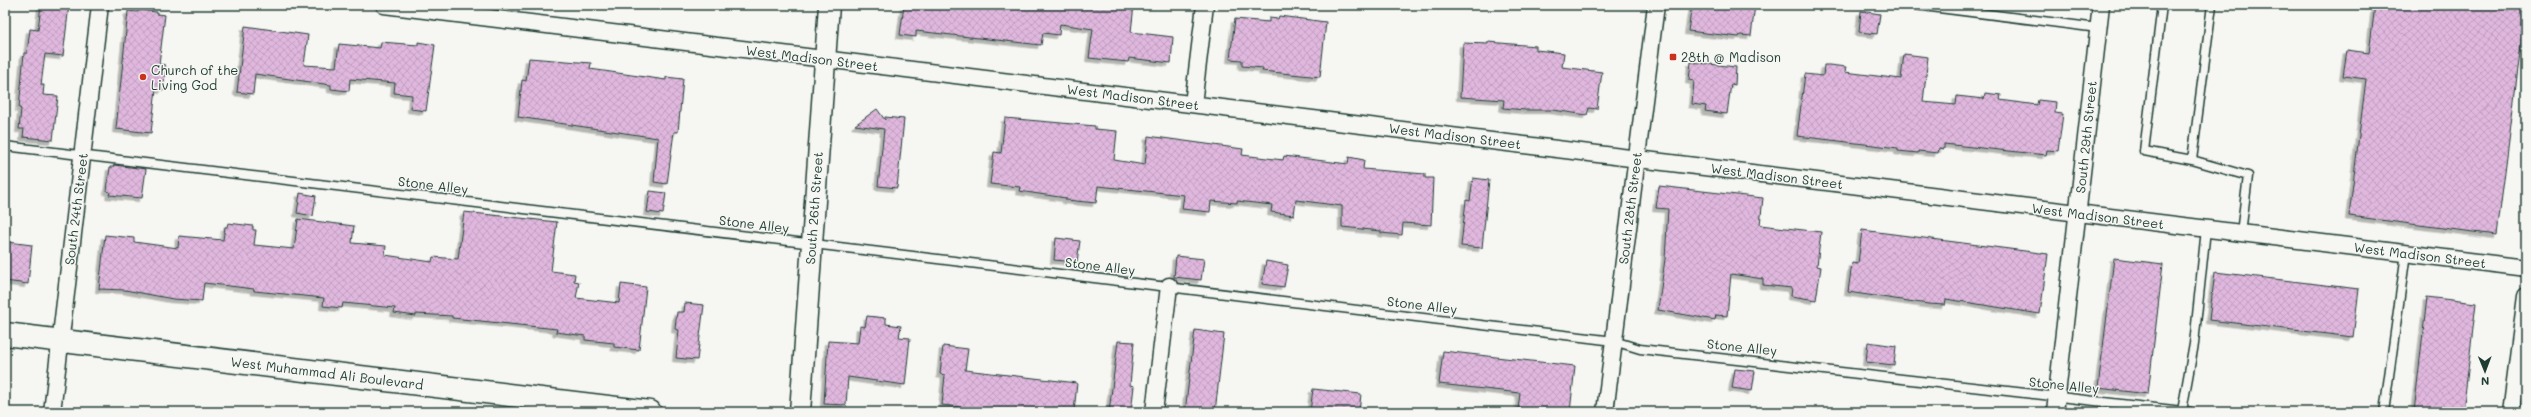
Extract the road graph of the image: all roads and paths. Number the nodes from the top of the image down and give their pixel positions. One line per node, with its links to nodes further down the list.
1 (100, 5): 14 (street, South 24th Street)
2 (384, 5): 11 (street, West Madison Street)
3 (829, 5): 11 (street, South 26th Street)
4 (1205, 5): 12 (street)
5 (1656, 5): 15 (street, South 28th Street)
6 (1915, 5): 10 (lane)
7 (2100, 5): 10 (street, South 29th Street)
8 (2162, 5): 16 (lane)
9 (2212, 5): 16 (lane)
10 (2098, 28): 17 (street, South 29th Street)
11 (825, 59): 12 (street, West Madison Street); 20 (street, South 26th Street)
12 (1193, 104): 15 (street, West Madison Street)
13 (5, 146): 14 (lane, Stone Alley)
14 (83, 155): 20 (lane, Stone Alley); 26 (street, South 24th Street)
15 (1636, 159): 17 (street, West Madison Street); 27 (street, South 28th Street)
16 (2192, 160): 19 (lane)
17 (2078, 213): 18 (street, West Madison Street); 28 (street, South 29th Street)
18 (2206, 229): 19 (street, West Madison Street); 35 (lane)
19 (2240, 233): 21 (street, West Madison Street)
20 (811, 243): 23 (lane, Stone Alley); 31 (street, South 26th Street)
21 (2406, 253): 22 (street, West Madison Street); 36 (lane)
22 (2526, 268)
23 (1169, 286): 27 (lane, Stone Alley); 32 (street)
24 (2526, 296): 37 (street)
25 (5, 334): 26 (main road, West Muhammad Ali Boulevard)
26 (61, 340): 29 (street, South 24th Street); 30 (main road, West Muhammad Ali Boulevard)
27 (1614, 341): 28 (lane, Stone Alley); 33 (street, South 28th Street)
28 (2056, 396): 34 (street, South 29th Street); 35 (lane, Stone Alley)
29 (52, 412)
30 (650, 412)
31 (800, 412)
32 (1154, 412)
33 (1606, 412)
34 (2055, 412)
35 (2186, 412)
36 (2384, 412)
37 (2511, 412)

